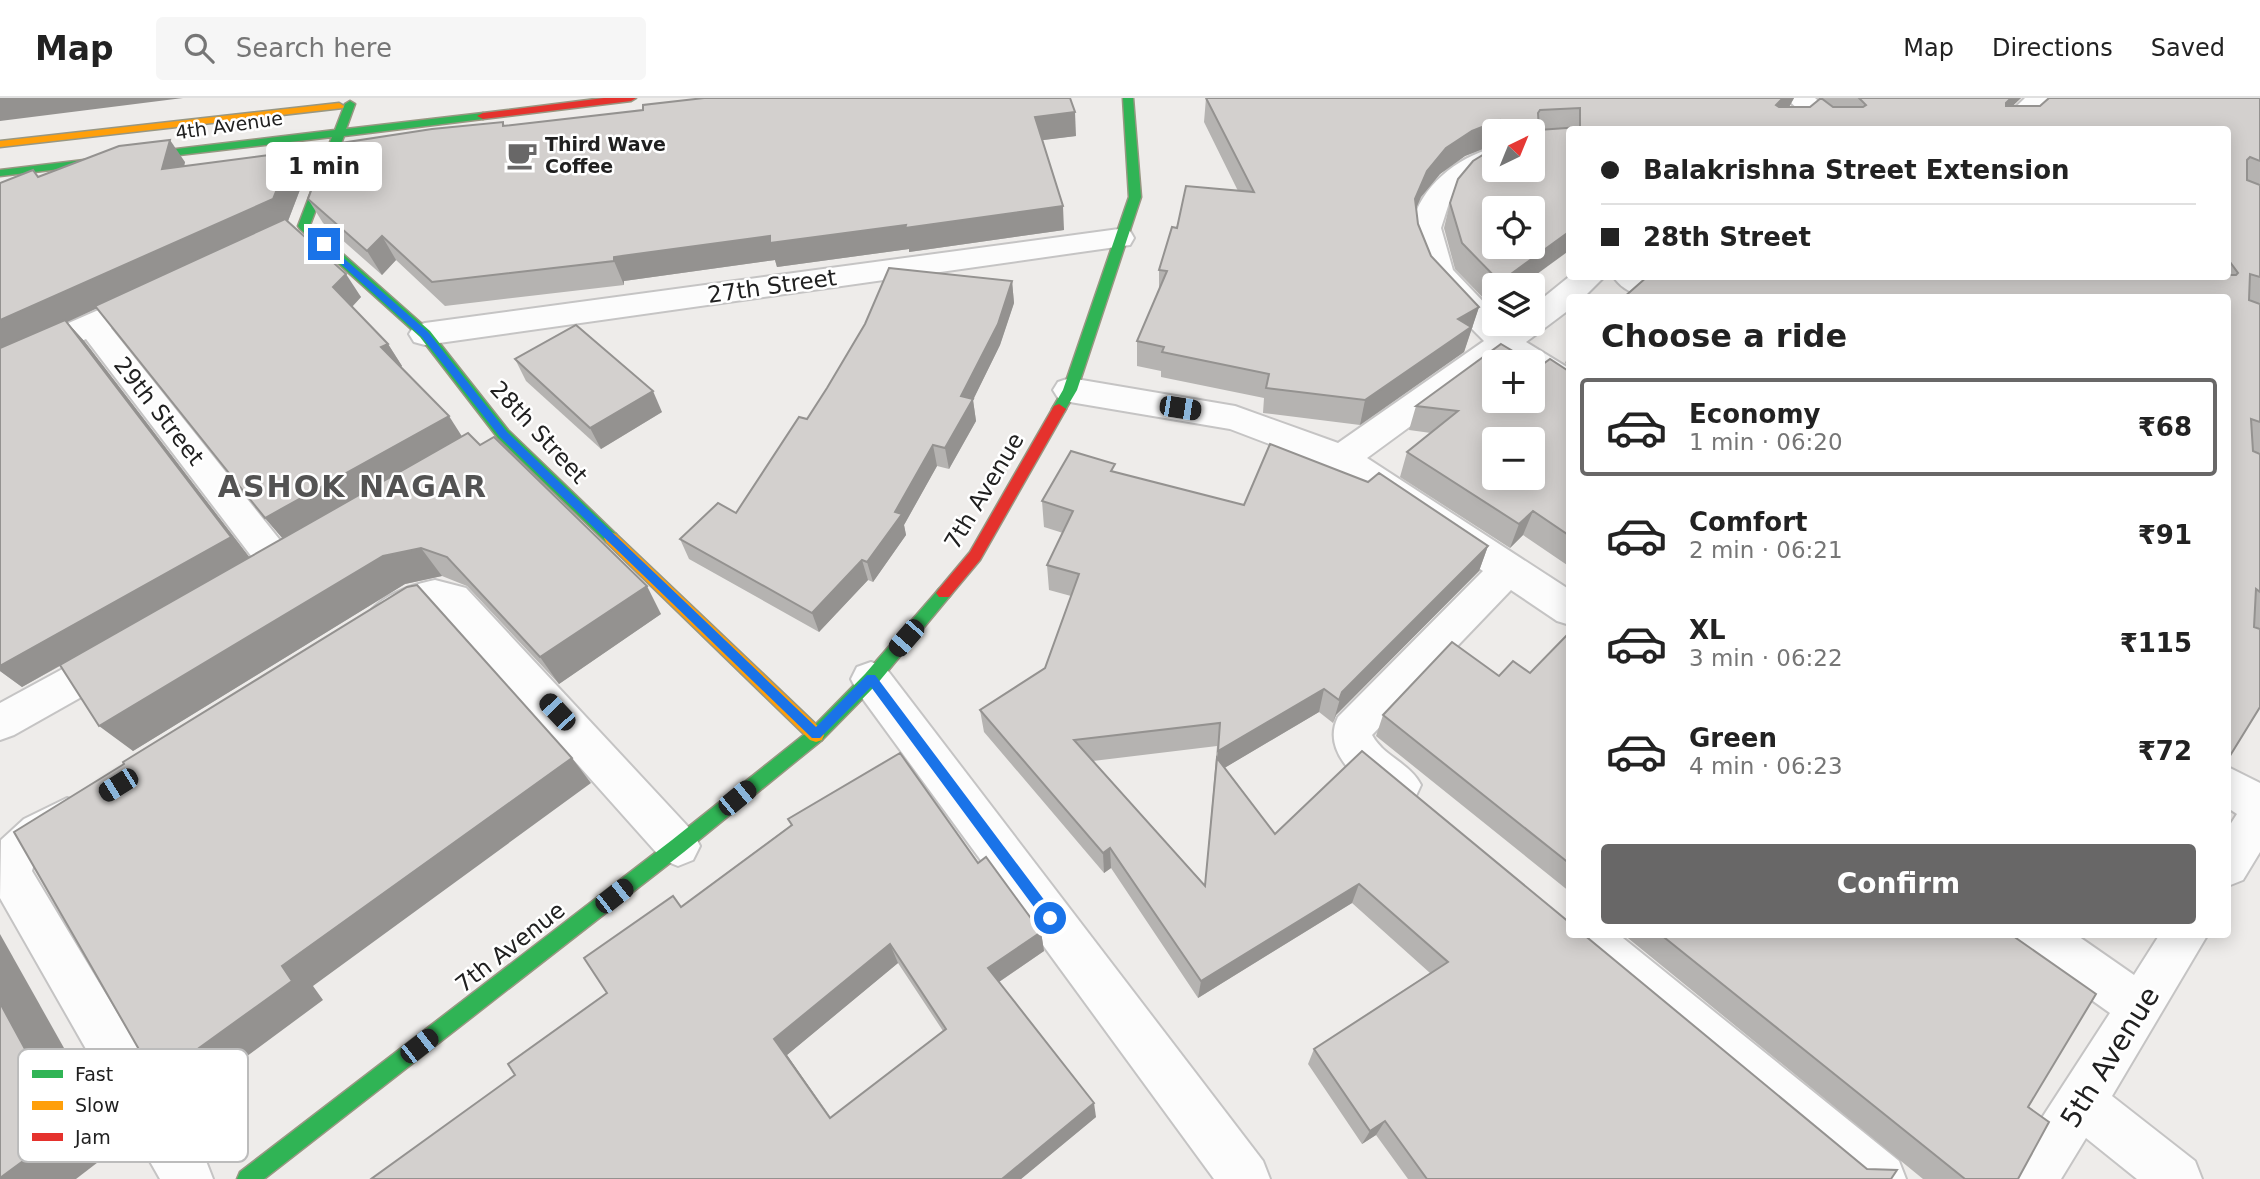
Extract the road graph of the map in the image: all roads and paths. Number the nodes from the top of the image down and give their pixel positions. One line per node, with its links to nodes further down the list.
1 (631, 98): 8 (main road, 4th Avenue)
2 (1128, 98): 13 (main road, 7th Avenue)
3 (2041, 98): 7 (street)
4 (355, 102): 8 (main road, 28th Street); 9 (main road)
5 (1799, 110): 6 (street)
6 (1829, 126)
7 (2010, 126)
8 (337, 132): 11 (main road, 4th Avenue); 22 (main road, 28th Street)
9 (0, 144)
10 (1482, 163): 24 (street)
11 (11, 172): 12 (street)
12 (0, 188)
13 (1119, 239): 22 (street, 27th Street); 27 (main road, 7th Avenue)
14 (1585, 280): 17 (street)
15 (1635, 280): 18 (street)
16 (179, 284): 21 (street)
17 (1568, 294)
18 (1660, 294)
19 (1566, 295): 20 (street)
20 (1545, 312)
21 (91, 324): 25 (street); 30 (street, 29th Street)
22 (425, 334): 36 (main road, 28th Street)
23 (1515, 336): 24 (street)
24 (1505, 344): 26 (street); 28 (street)
25 (0, 366)
26 (1566, 382)
27 (1070, 390): 28 (street); 34 (main road, 7th Avenue)
28 (1342, 457): 29 (street)
29 (1509, 568): 31 (street); 39 (street)
30 (243, 584)
31 (1566, 607)
32 (149, 639): 35 (street)
33 (350, 641): 42 (street)
34 (871, 679): 36 (main road, 7th Avenue); 53 (street)
35 (0, 723)
36 (816, 735): 42 (main road, 7th Avenue)
37 (2231, 788): 40 (street)
38 (95, 800): 48 (street)
39 (1425, 805)
40 (2260, 806)
41 (2260, 814): 43 (street)
42 (678, 846): 52 (main road, 7th Avenue)
43 (2231, 861)
44 (1588, 938): 54 (street)
45 (2042, 938): 47 (street)
46 (2184, 938): 47 (street, 5th Avenue)
47 (2141, 1007): 49 (street, 5th Avenue)
48 (112, 1049)
49 (2081, 1103): 55 (street, 5th Avenue); 56 (street)
50 (178, 1162): 51 (street)
51 (188, 1179)
52 (247, 1179)
53 (1245, 1179)
54 (1881, 1179)
55 (2032, 1179)
56 (2177, 1179)

